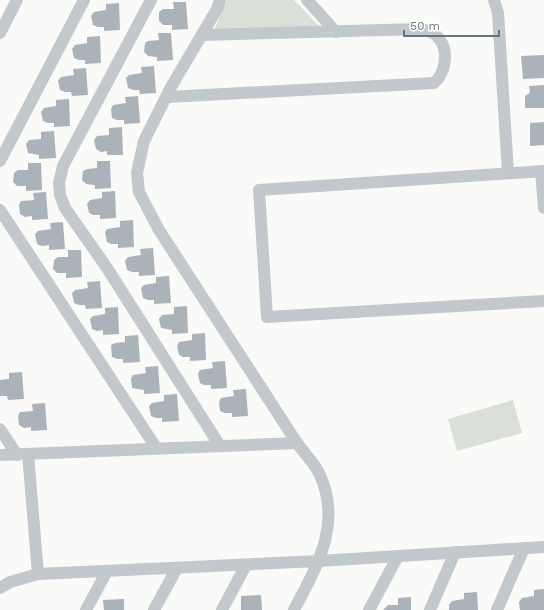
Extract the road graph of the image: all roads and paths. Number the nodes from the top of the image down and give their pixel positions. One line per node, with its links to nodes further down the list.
1 (17, 0): 8 (street)
2 (84, 0): 11 (street)
3 (151, 0): 19 (street)
4 (220, 0): 9 (street)
5 (307, 0): 7 (street)
6 (494, 0): 13 (street)
7 (336, 32): 9 (street); 10 (street)
8 (0, 33)
9 (202, 36): 10 (street)
10 (167, 97): 18 (street)
11 (0, 162)
12 (543, 171): 13 (street); 14 (street)
13 (508, 173): 16 (street)
14 (544, 208)
15 (0, 210): 20 (street)
16 (544, 301)
17 (0, 429): 21 (street)
18 (297, 443): 19 (street); 27 (street)
19 (220, 446): 20 (street)
20 (157, 449): 21 (street)
21 (22, 454): 22 (street); 31 (street)
22 (0, 455)
23 (544, 547): 24 (street)
24 (524, 548): 25 (street); 39 (street)
25 (455, 552): 26 (street); 38 (street)
26 (398, 556): 27 (street); 37 (street)
27 (319, 561): 28 (street); 36 (street)
28 (246, 564): 29 (street); 35 (street)
29 (177, 568): 30 (street); 34 (street)
30 (107, 571): 31 (street); 33 (street)
31 (38, 574): 32 (street)
32 (0, 588)
33 (86, 610)
34 (154, 610)
35 (222, 610)
36 (294, 610)
37 (369, 610)
38 (430, 610)
39 (497, 610)

